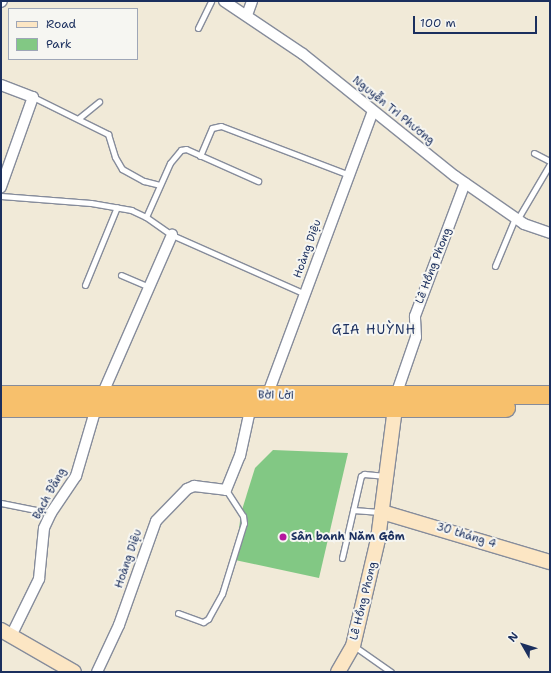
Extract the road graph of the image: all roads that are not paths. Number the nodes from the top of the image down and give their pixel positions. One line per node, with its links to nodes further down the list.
1 (211, 1): 5 (lane)
2 (224, 1): 4 (street, Nguyễn Tri Phương)
3 (252, 1): 4 (street)
4 (247, 15): 9 (street, Nguyễn Tri Phương)
5 (198, 28)
6 (1, 85): 7 (street)
7 (33, 97): 10 (lane); 18 (street)
8 (99, 102): 10 (lane)
9 (373, 110): 14 (street, Hoàng Diệu); 16 (street, Nguyễn Tri Phương)
10 (79, 118): 17 (lane)
11 (534, 153): 13 (lane)
12 (200, 156): 14 (lane); 15 (lane); 17 (lane)
13 (550, 163): 22 (lane)
14 (349, 175): 29 (street, Hoàng Diệu)
15 (258, 181)
16 (465, 183): 22 (street, Nguyễn Tri Phương); 34 (street, Lê Hồng Phong)
17 (160, 185): 21 (lane)
18 (1, 187)
19 (1, 196): 20 (lane)
20 (117, 207): 21 (lane); 27 (lane)
21 (146, 217): 24 (lane)
22 (516, 219): 23 (street, Nguyễn Tri Phương); 25 (lane)
23 (550, 233)
24 (172, 235): 28 (street, Bạch Đằng); 29 (lane)
25 (495, 266)
26 (121, 275): 28 (lane)
27 (85, 285)
28 (149, 287): 33 (street, Bạch Đằng)
29 (305, 294): 32 (street, Hoàng Diệu)
30 (1, 395): 33 (highway, Bời Lời)
31 (550, 395): 34 (highway, Bời Lời)
32 (267, 396): 33 (highway, Bời Lời); 34 (highway, Bời Lời)
33 (99, 402): 36 (highway, Bời Lời); 37 (highway, Bời Lời); 43 (street, Bạch Đằng)
34 (395, 402): 35 (highway, Bời Lời); 37 (highway, Bời Lời); 38 (street, Lê Hồng Phong)
35 (550, 407)
36 (1, 408)
37 (250, 410): 39 (street)
38 (387, 476): 41 (lane); 42 (street, Lê Hồng Phong)
39 (226, 490): 46 (lane); 50 (street, Hoàng Diệu)
40 (1, 503): 43 (lane)
41 (353, 510): 42 (lane); 44 (lane)
42 (382, 512): 45 (street, 30 tháng 4); 48 (street, Lê Hồng Phong)
43 (51, 513): 47 (street, Bạch Đằng)
44 (342, 558)
45 (550, 562)
46 (178, 613)
47 (6, 633): 49 (street)
48 (353, 646): 51 (street, Lê Hồng Phong); 52 (lane)
49 (74, 672)
50 (97, 672)
51 (338, 672)
52 (391, 672)

